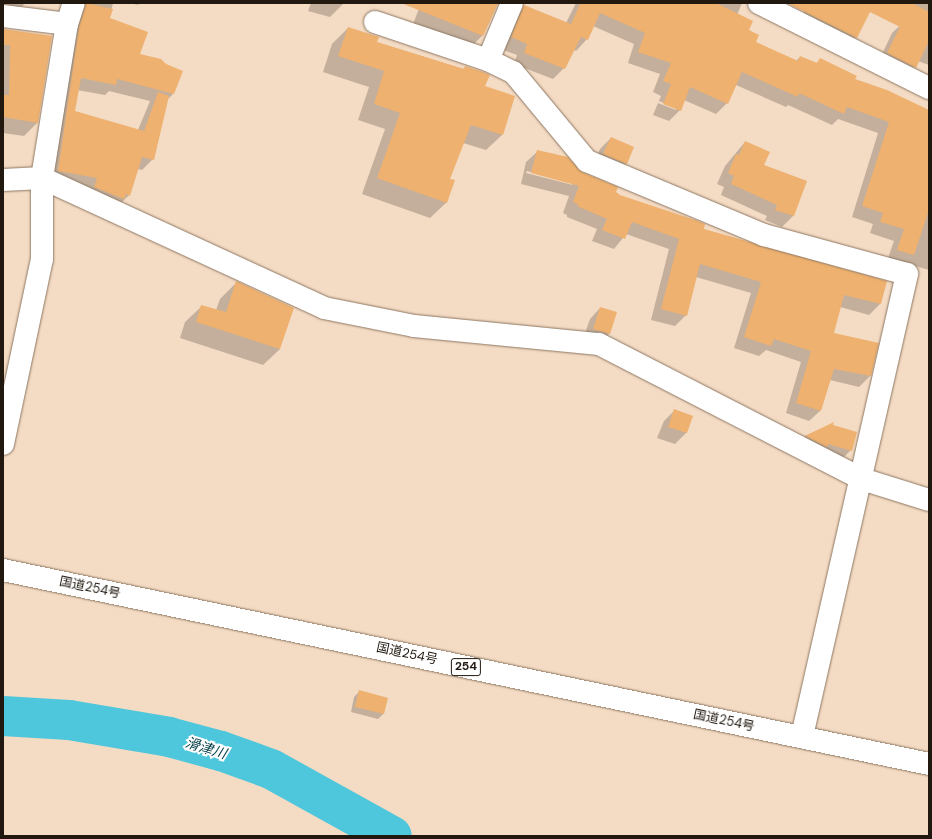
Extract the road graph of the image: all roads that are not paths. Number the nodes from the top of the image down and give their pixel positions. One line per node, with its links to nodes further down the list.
1 (74, 3): 6 (main road)
2 (512, 3): 7 (main road)
3 (759, 3): 8 (main road)
4 (3, 16): 6 (main road)
5 (375, 22): 7 (main road)
6 (67, 24): 9 (main road)
7 (488, 60): 12 (main road)
8 (929, 88)
9 (42, 178): 10 (main road); 11 (main road); 12 (main road)
10 (3, 180)
11 (3, 444)
12 (862, 479): 13 (main road); 15 (main road)
13 (929, 500)
14 (3, 570): 15 (main road, 国道254号 / 254)
15 (802, 737): 16 (main road, 国道254号 / 254)
16 (929, 764)

